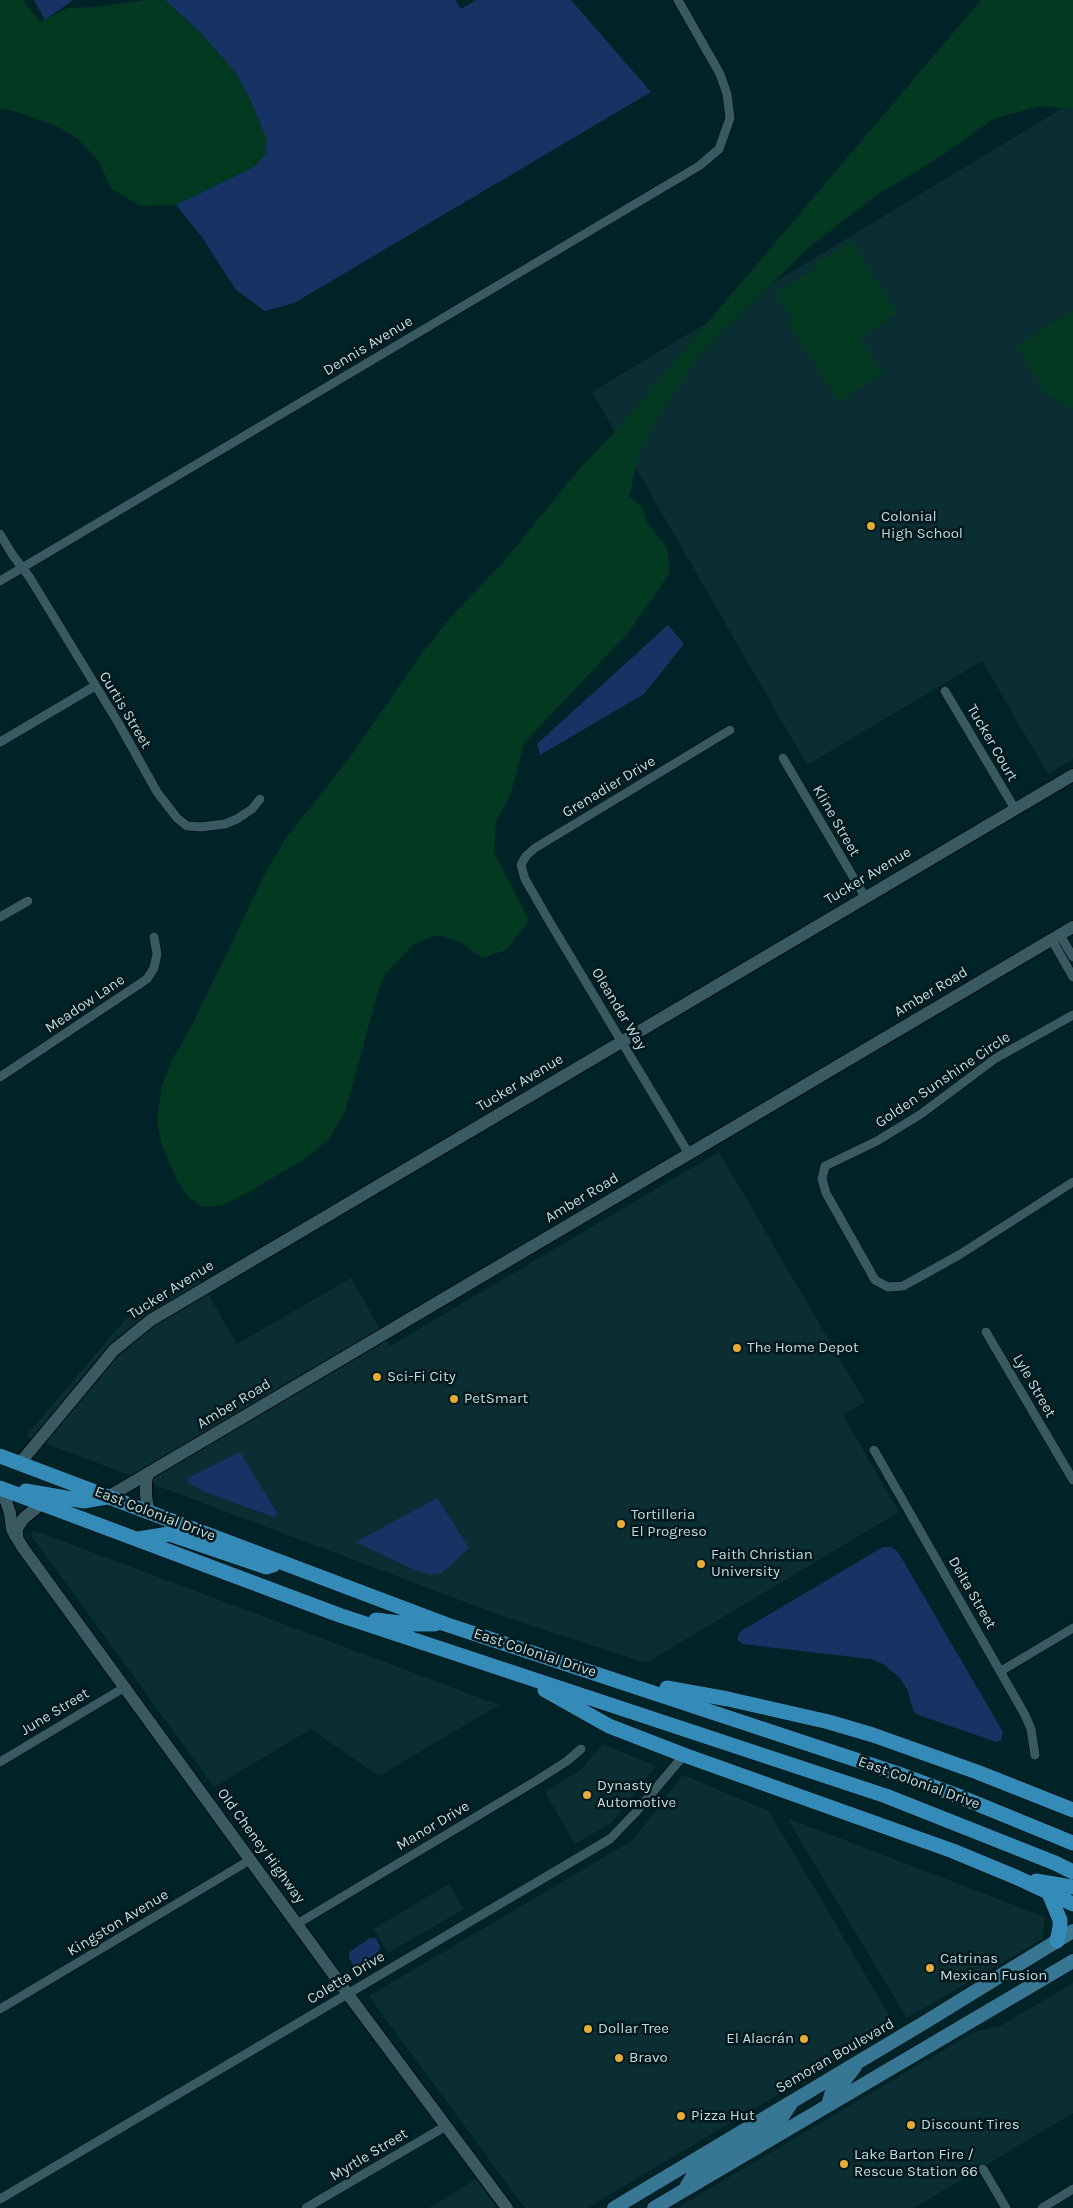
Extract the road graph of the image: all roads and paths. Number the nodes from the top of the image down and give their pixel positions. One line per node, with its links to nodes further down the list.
1 (678, 0): 3 (street, Dennis Avenue)
2 (0, 534): 3 (street, Curtis Street)
3 (21, 566): 4 (street, Dennis Avenue); 5 (street, Curtis Street)
4 (0, 580)
5 (95, 686): 8 (street); 11 (street, Curtis Street)
6 (945, 691): 12 (street, Tucker Court)
7 (730, 730): 13 (street, Grenadier Drive)
8 (0, 742)
9 (783, 758): 14 (street, Kline Street)
10 (1073, 775): 12 (street, Tucker Avenue)
11 (260, 799)
12 (1014, 809): 14 (street, Tucker Avenue)
13 (525, 879): 23 (street, Oleander Way)
14 (865, 897): 23 (street, Tucker Avenue)
15 (28, 901): 16 (street)
16 (0, 917)
17 (1073, 927): 19 (street, Amber Road)
18 (154, 937): 24 (street, Meadow Lane)
19 (1056, 937): 20 (street); 21 (street); 25 (street, Amber Road)
20 (1073, 957)
21 (1073, 977)
22 (1073, 1015): 26 (street, Golden Sunshine Circle)
23 (623, 1041): 25 (street, Oleander Way); 30 (street, Tucker Avenue)
24 (0, 1077)
25 (689, 1154): 31 (street, Amber Road)
26 (1073, 1182)
27 (986, 1332): 32 (street, Lyle Street)
28 (874, 1450): 44 (street, Delta Street)
29 (0, 1456): 30 (highway, East Colonial Drive)
30 (20, 1463): 35 (highway, East Colonial Drive)
31 (148, 1473): 35 (street, Amber Road); 37 (street)
32 (1073, 1480)
33 (0, 1487): 35 (highway); 36 (highway, East Colonial Drive)
34 (0, 1493): 38 (street)
35 (108, 1497): 37 (highway, East Colonial Drive)
36 (41, 1504): 38 (street); 39 (highway, East Colonial Drive)
37 (149, 1512): 40 (highway, East Colonial Drive)
38 (16, 1538): 47 (street, Old Cheney Highway)
39 (138, 1538): 40 (highway); 41 (highway, East Colonial Drive)
40 (278, 1561): 42 (highway, East Colonial Drive)
41 (339, 1614): 42 (highway); 45 (highway, East Colonial Drive)
42 (445, 1624): 46 (highway, East Colonial Drive)
43 (1073, 1628): 44 (street)
44 (1001, 1671): 50 (street, Delta Street)
45 (516, 1673): 49 (highway); 55 (highway, East Colonial Drive, bridge)
46 (617, 1679): 52 (highway); 53 (highway, East Colonial Drive)
47 (125, 1687): 51 (street, June Street); 54 (street, Old Cheney Highway)
48 (582, 1749): 59 (street, Manor Drive)
49 (684, 1755): 57 (highway); 63 (street, Coletta Drive)
50 (1035, 1755)
51 (0, 1762)
52 (1073, 1810)
53 (1070, 1842)
54 (250, 1860): 59 (street, Old Cheney Highway); 64 (street, Kingston Avenue)
55 (1073, 1871): 57 (highway)
56 (1073, 1887): 57 (highway)
57 (1052, 1888): 58 (highway); 61 (highway)
58 (1073, 1904)
59 (297, 1924): 63 (street, Old Cheney Highway)
60 (1073, 1931): 61 (main road, Semoran Boulevard)
61 (1057, 1941): 65 (main road, Semoran Boulevard)
62 (1073, 1961): 67 (main road)
63 (347, 1994): 68 (street, Old Cheney Highway); 72 (street, Coletta Drive)
64 (0, 2009)
65 (860, 2060): 66 (main road, Semoran Boulevard); 67 (main road)
66 (794, 2099): 71 (main road); 75 (main road, Semoran Boulevard)
67 (828, 2105): 71 (main road)
68 (446, 2126): 73 (street, Myrtle Street); 74 (street, Old Cheney Highway)
69 (984, 2169): 77 (street)
70 (1073, 2189): 78 (street)
71 (685, 2190): 76 (main road)
72 (0, 2200)
73 (306, 2208)
74 (507, 2208)
75 (614, 2208)
76 (654, 2208)
77 (1006, 2208)
78 (1042, 2208)

